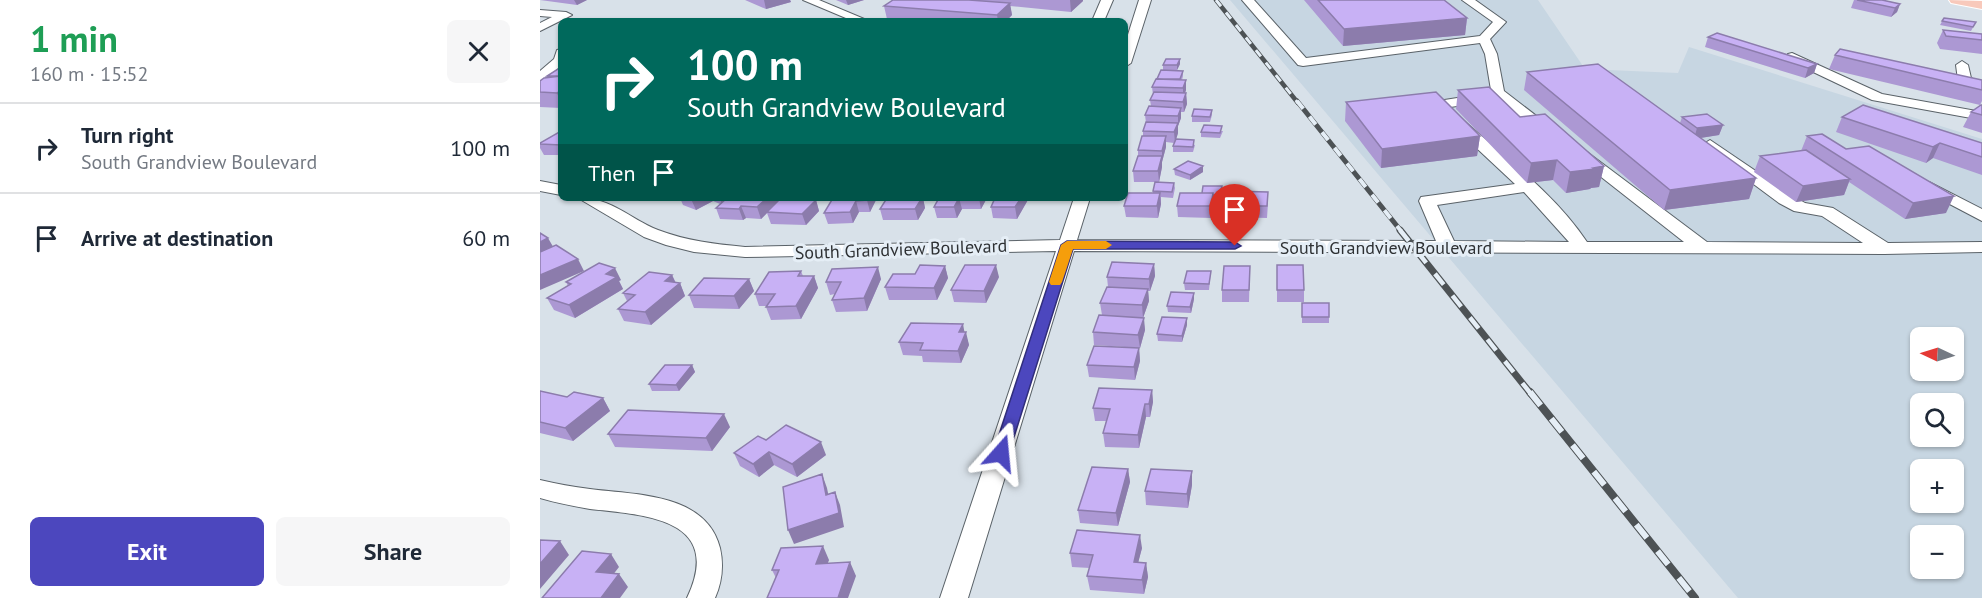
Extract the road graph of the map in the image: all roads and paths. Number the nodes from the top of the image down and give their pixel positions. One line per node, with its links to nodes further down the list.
1 (809, 0): 11 (street)
2 (1107, 0): 12 (street)
3 (1145, 0): 15 (street)
4 (1248, 0): 16 (street)
5 (1468, 0): 16 (street)
6 (1956, 0): 8 (main road)
7 (1975, 0): 8 (main road)
8 (1982, 3)
9 (540, 13): 10 (street)
10 (560, 18)
11 (855, 18)
12 (1099, 18)
13 (558, 19): 14 (street)
14 (540, 27)
15 (1129, 39)
16 (1484, 39): 22 (street)
17 (1776, 52): 23 (street)
18 (558, 62): 20 (street)
19 (1962, 65): 21 (street)
20 (540, 78)
21 (1982, 89)
22 (1500, 95): 27 (street); 36 (street)
23 (1982, 116)
24 (1710, 145): 37 (street)
25 (1914, 179): 31 (street)
26 (540, 186): 28 (street)
27 (1528, 187): 34 (street); 35 (street)
28 (558, 189)
29 (591, 201): 32 (street, South Grandview Boulevard)
30 (1081, 201): 32 (street)
31 (1982, 216)
32 (1067, 245): 34 (street, South Grandview Boulevard); 40 (street)
33 (1982, 247): 37 (street, South Grandview Boulevard)
34 (1448, 248): 35 (street, South Grandview Boulevard)
35 (1582, 248): 36 (street, South Grandview Boulevard)
36 (1703, 248): 37 (street, South Grandview Boulevard)
37 (1884, 249)
38 (540, 489): 39 (street)
39 (701, 598)
40 (954, 598)

